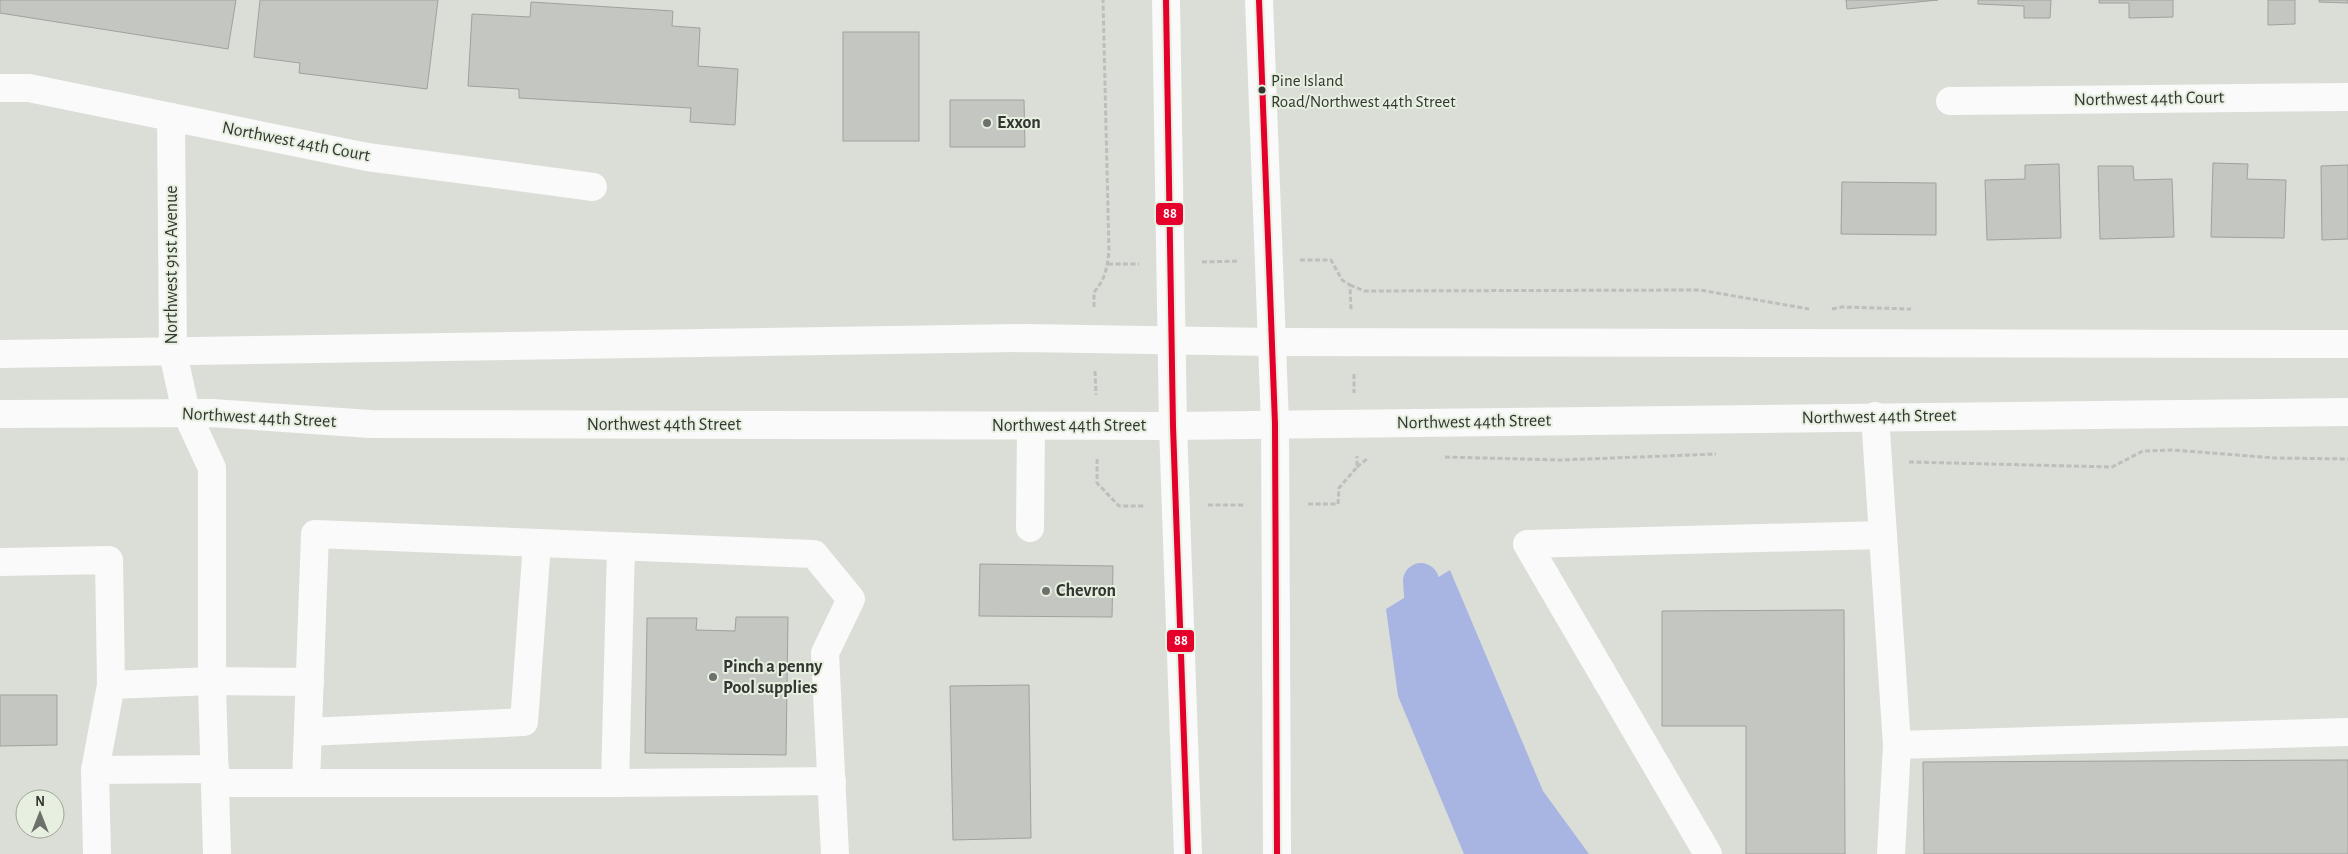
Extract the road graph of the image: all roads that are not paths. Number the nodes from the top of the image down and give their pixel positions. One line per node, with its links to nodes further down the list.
1 (1166, 0): 10 (street)
2 (1259, 0): 11 (street)
3 (0, 79): 5 (street)
4 (0, 88): 5 (street, Northwest 44th Court)
5 (29, 88): 8 (street, Northwest 44th Court)
6 (2348, 97): 7 (street, Northwest 44th Court)
7 (1950, 101)
8 (171, 117): 9 (street, Northwest 44th Court); 13 (street, Northwest 91st Avenue)
9 (593, 187)
10 (1171, 340): 11 (street); 13 (street); 21 (street)
11 (1271, 342): 12 (street); 19 (street)
12 (2348, 344)
13 (173, 353): 14 (street); 15 (street, Northwest 91st Avenue)
14 (0, 354)
15 (186, 412): 17 (street, Northwest 44th Street); 20 (street, Northwest 44th Street); 27 (street, Northwest 91st Avenue)
16 (2348, 412): 18 (street, Northwest 44th Street)
17 (0, 414)
18 (1875, 416): 19 (street, Northwest 44th Street); 23 (street)
19 (1275, 424): 21 (street, Northwest 44th Street); 42 (street)
20 (1031, 426): 21 (street, Northwest 44th Street); 22 (street)
21 (1173, 426): 41 (street)
22 (1030, 528)
23 (1883, 536): 32 (street); 43 (street)
24 (537, 543): 25 (street); 28 (street); 30 (street)
25 (621, 546): 35 (street); 37 (street)
26 (0, 562): 29 (street)
27 (212, 681): 28 (street); 29 (street); 34 (street, Northwest 91st Avenue)
28 (310, 682): 30 (street)
29 (111, 685): 33 (street)
30 (308, 732): 36 (street)
31 (2348, 732): 32 (street)
32 (1898, 745): 44 (street)
33 (95, 770): 34 (street); 38 (street)
34 (215, 776): 36 (street); 39 (street, Northwest 91st Avenue)
35 (832, 781): 37 (street); 40 (street)
36 (306, 783): 37 (street)
37 (615, 783)
38 (97, 854)
39 (217, 854)
40 (835, 854)
41 (1188, 854)
42 (1277, 854)
43 (1708, 854)
44 (1891, 854)

